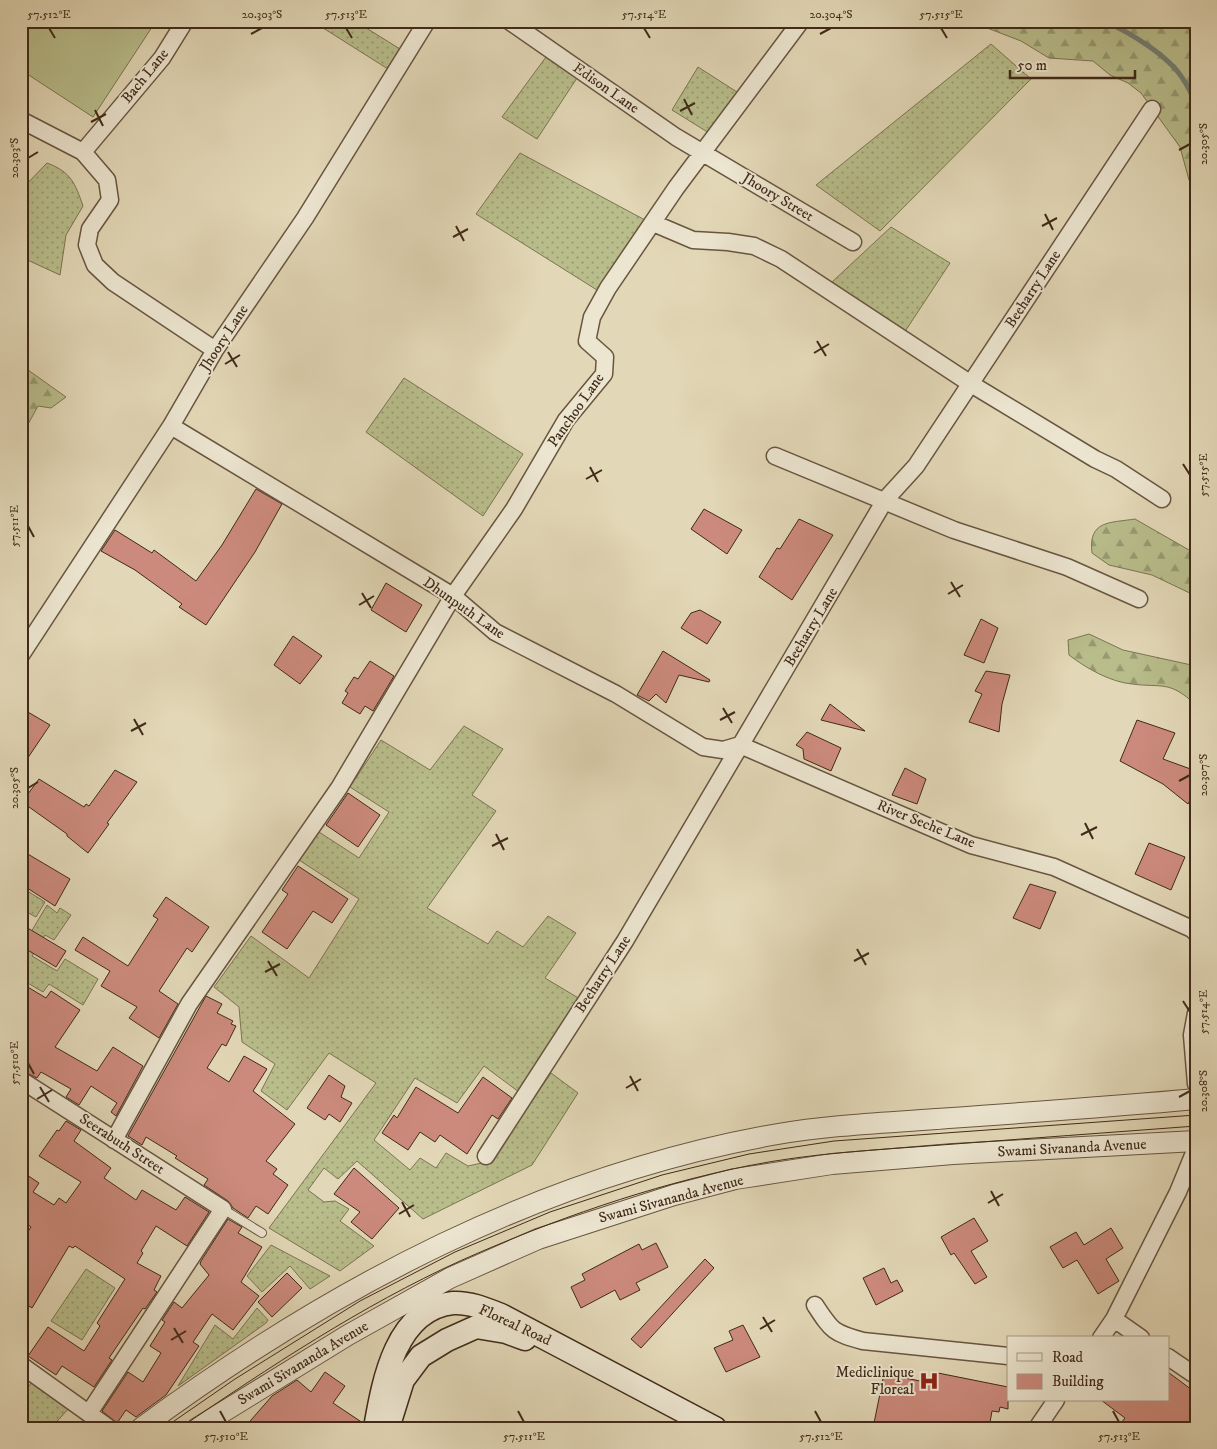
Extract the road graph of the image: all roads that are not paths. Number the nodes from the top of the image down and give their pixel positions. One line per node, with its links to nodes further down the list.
1 (185, 21): 7 (street, Bach Lane)
2 (427, 21): 11 (street, Jhoory Lane)
3 (509, 21): 8 (street, Edison Lane)
4 (801, 21): 8 (street)
5 (1152, 109): 12 (street, Beeharry Lane)
6 (21, 120): 7 (street)
7 (82, 152): 11 (street)
8 (704, 153): 9 (street); 10 (street, Jhoory Street)
9 (653, 223): 12 (street); 17 (street, Panchoo Lane)
10 (853, 242)
11 (215, 350): 13 (street, Jhoory Lane)
12 (971, 384): 15 (street); 16 (street, Beeharry Lane)
13 (171, 426): 17 (street, Dhunputh Lane); 19 (street, Jhoory Lane)
14 (775, 456): 16 (street)
15 (1162, 499)
16 (885, 500): 18 (street); 20 (street, Beeharry Lane)
17 (453, 596): 20 (street, Dhunputh Lane); 26 (street)
18 (1139, 599)
19 (21, 655)
20 (740, 745): 21 (street, River Seche Lane); 29 (street, Beeharry Lane)
21 (1196, 933)
22 (1196, 1013): 24 (street)
23 (21, 1080): 26 (street, Seerabuth Street)
24 (1196, 1084)
25 (1196, 1099): 44 (street)
26 (114, 1140): 30 (street, Seerabuth Street)
27 (1196, 1141): 45 (street, Swami Sivananda Avenue)
28 (1196, 1149): 33 (street)
29 (486, 1156)
30 (223, 1209): 31 (lane); 42 (street)
31 (262, 1233)
32 (815, 1306): 36 (street)
33 (1114, 1319): 34 (street); 35 (street)
34 (1102, 1336)
35 (1138, 1336)
36 (1007, 1356)
37 (1170, 1358): 40 (street)
38 (582, 1359): 46 (main road, Floreal Road); 47 (main road); 48 (main road, Floreal Road)
39 (21, 1366): 42 (street)
40 (1196, 1376)
41 (1055, 1402): 49 (street)
42 (89, 1413): 43 (street)
43 (109, 1428)
44 (141, 1428)
45 (197, 1428)
46 (375, 1428)
47 (388, 1428)
48 (715, 1428)
49 (1037, 1428)

